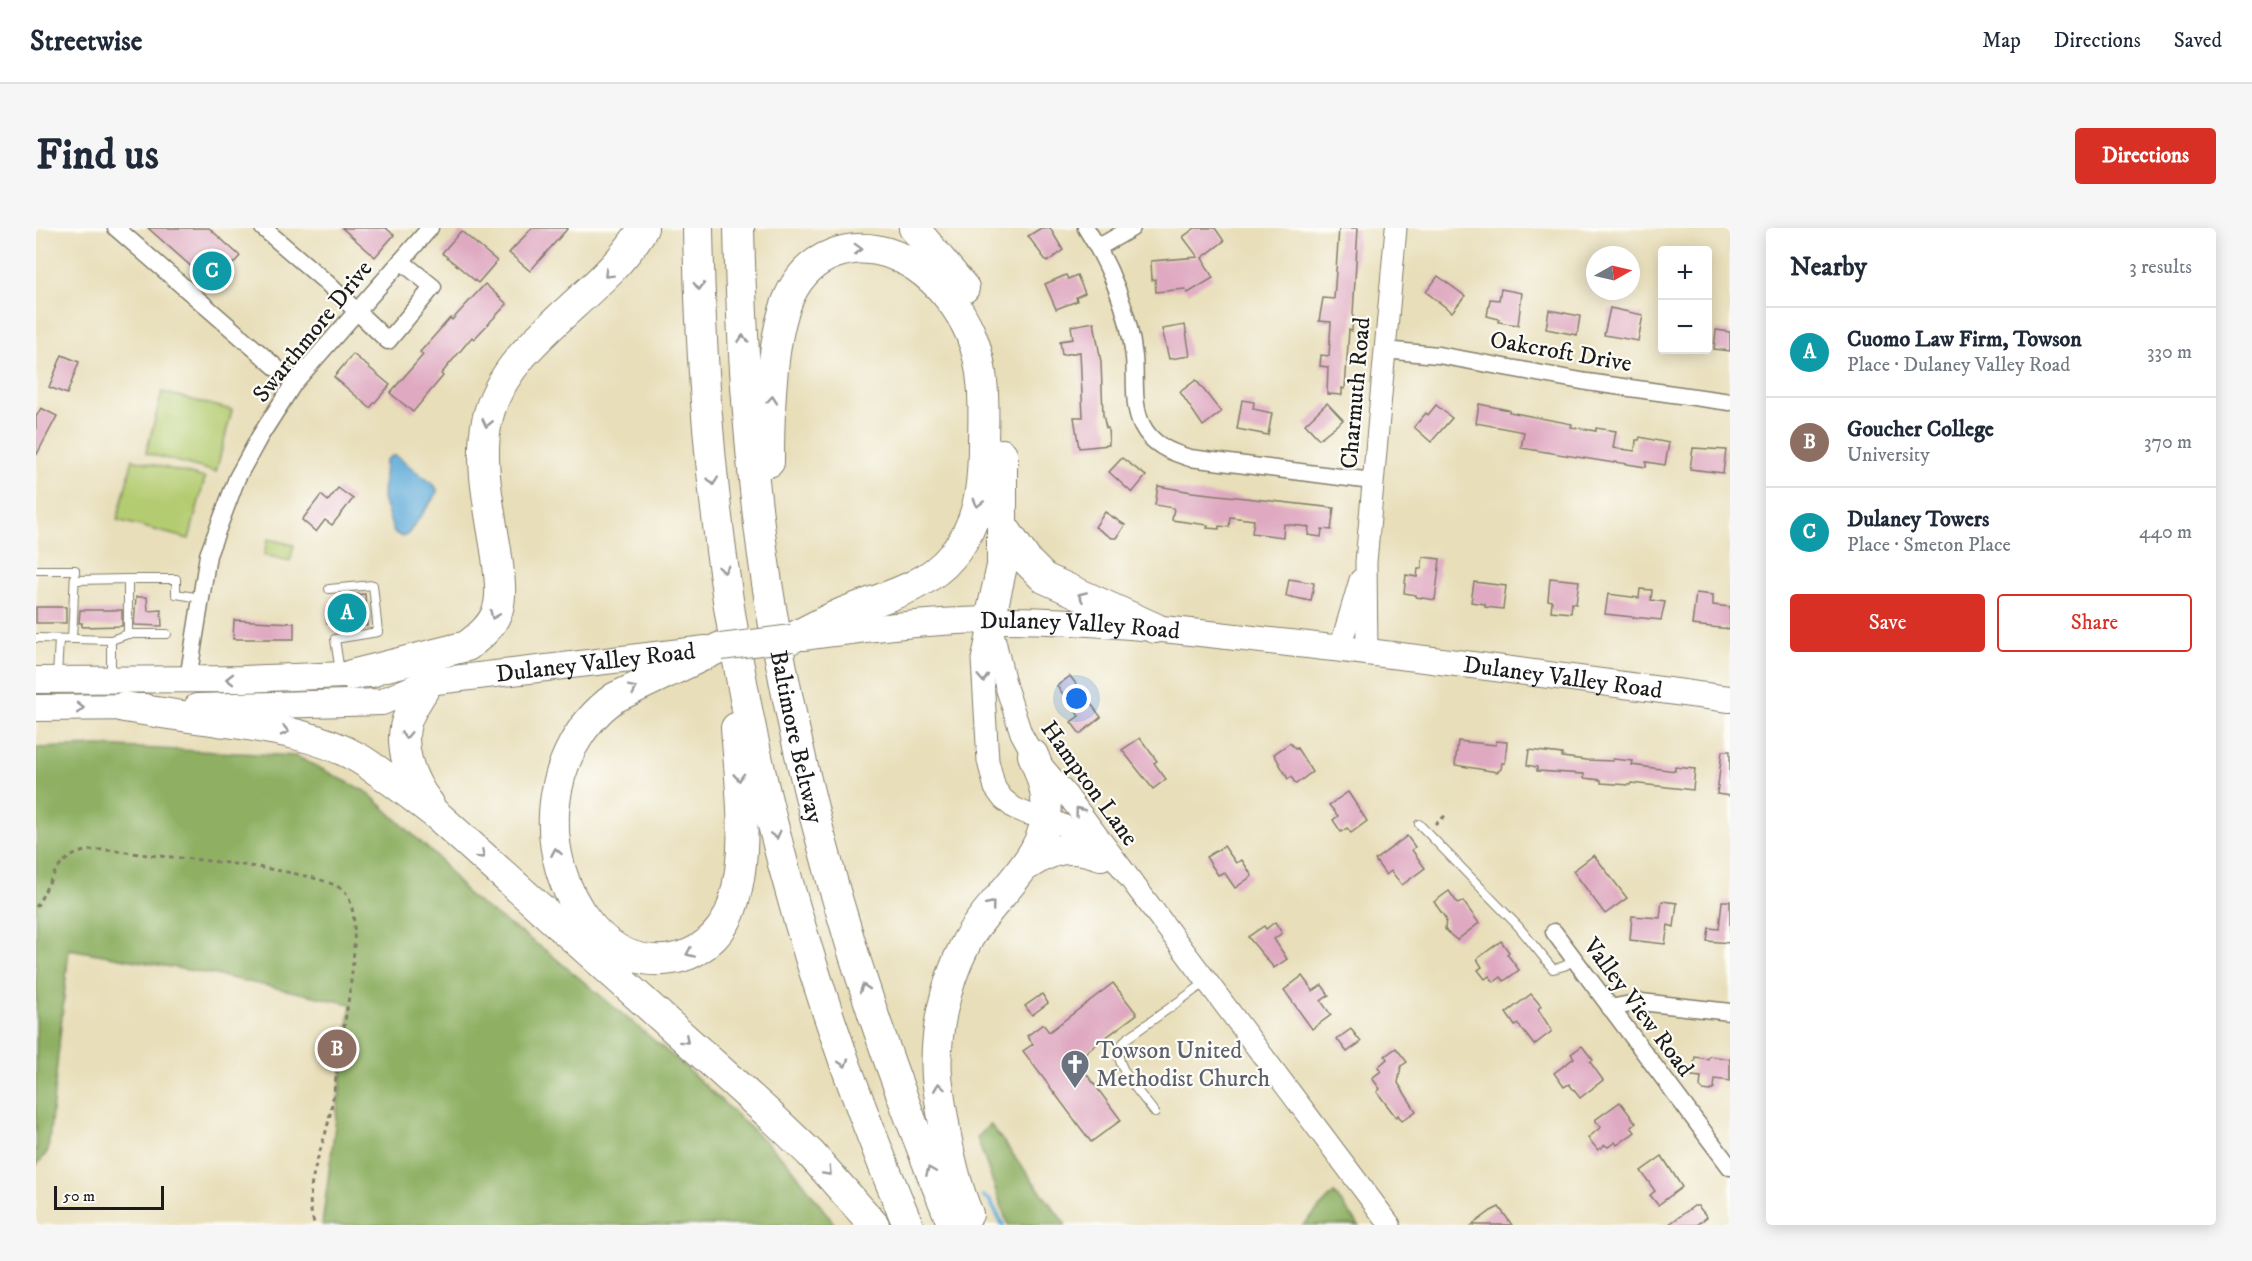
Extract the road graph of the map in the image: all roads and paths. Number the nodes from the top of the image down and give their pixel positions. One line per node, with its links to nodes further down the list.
1 (116, 228): 15 (street)
2 (263, 228): 13 (street)
3 (430, 228): 12 (street, Swarthmore Drive)
4 (643, 228): 41 (highway, one-way to 41)
5 (698, 228): 26 (highway, Baltimore Beltway, one-way to 26)
6 (739, 228): 25 (highway, Baltimore Beltway, one-way to 6)
7 (914, 228): 18 (highway)
8 (1086, 228): 11 (street)
9 (1132, 228): 11 (street)
10 (1396, 228): 14 (street, Charmuth Road)
11 (1099, 247): 17 (street)
12 (401, 261): 13 (street, Swarthmore Drive); 13 (street)
13 (357, 311): 15 (street, Swarthmore Drive)
14 (1384, 350): 16 (street, Oakcroft Drive); 17 (street, Charmuth Road)
15 (294, 383): 24 (street, Swarthmore Drive)
16 (1730, 402)
17 (1372, 481): 19 (street, Charmuth Road)
18 (1002, 525): 27 (highway); 29 (highway, one-way to 18)
19 (1366, 562): 38 (street, Charmuth Road); 39 (street, Charmuth Road)
20 (36, 570): 22 (lane)
21 (128, 579): 22 (lane); 24 (lane); 30 (lane)
22 (75, 580): 35 (lane)
23 (329, 589): 41 (lane)
24 (201, 598): 42 (street, Swarthmore Drive)
25 (771, 606): 28 (highway, one-way to 28); 69 (highway, Baltimore Beltway, one-way to 25)
26 (730, 614): 40 (highway, one-way to 40); 68 (highway, Baltimore Beltway, one-way to 68)
27 (990, 620): 28 (main road, Dulaney Valley Road); 29 (main road, Dulaney Valley Road); 49 (street, Hampton Lane); 52 (street, Hampton Lane, one-way to 52)
28 (841, 623): 33 (highway)
29 (1155, 628): 38 (main road, Dulaney Valley Road)
30 (128, 634): 31 (lane); 36 (lane)
31 (167, 634)
32 (37, 638): 34 (lane)
33 (792, 638): 37 (main road, Dulaney Valley Road, bridge)
34 (59, 639): 35 (lane); 43 (lane)
35 (72, 639): 36 (lane)
36 (111, 640): 44 (lane)
37 (721, 647): 40 (highway)
38 (1340, 648): 39 (main road, Dulaney Valley Road)
39 (1367, 652): 46 (main road, Dulaney Valley Road)
40 (667, 663): 45 (main road, Dulaney Valley Road)
41 (346, 676): 42 (main road, Dulaney Valley Road, one-way to 42); 45 (main road, Dulaney Valley Road)
42 (188, 679): 44 (main road, Dulaney Valley Road)
43 (46, 680): 44 (main road, Dulaney Valley Road)
44 (111, 680)
45 (428, 682): 47 (main road, Dulaney Valley Road); 51 (highway, one-way to 51)
46 (1730, 699)
47 (124, 707): 48 (main road, Dulaney Valley Road, one-way to 47); 51 (highway, one-way to 51)
48 (36, 708)
49 (1033, 755): 52 (highway); 57 (street, Hampton Lane, one-way to 49)
50 (1448, 814): 54 (path)
51 (438, 816): 67 (highway, one-way to 67)
52 (1047, 818): 55 (street, Hampton Lane); 56 (highway)
53 (1419, 824): 54 (lane)
54 (1427, 832): 60 (lane)
55 (1101, 855): 56 (highway); 57 (street, Hampton Lane)
56 (1027, 865): 70 (highway, one-way to 56)
57 (1139, 892): 61 (street, Hampton Lane)
58 (36, 907): 66 (path)
59 (1554, 932): 60 (street, Valley View Road)
60 (1575, 960): 62 (street, Valley View Road)
61 (1206, 981): 64 (lane); 71 (street, Hampton Lane)
62 (1610, 1008): 63 (street); 65 (street, Valley View Road)
63 (1730, 1012)
64 (1155, 1113)
65 (1730, 1167)
66 (315, 1225)
67 (874, 1225)
68 (908, 1225)
69 (953, 1225)
70 (973, 1225)
71 (1390, 1225)

